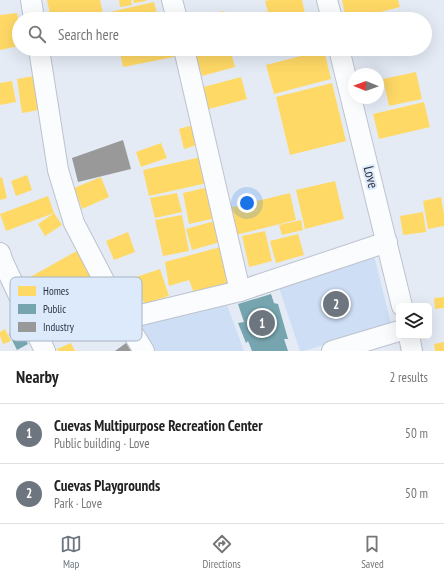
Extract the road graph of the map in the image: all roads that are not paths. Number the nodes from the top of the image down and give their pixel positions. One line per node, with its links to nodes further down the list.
1 (31, 0): 4 (street)
2 (172, 0): 5 (street)
3 (327, 0): 6 (street)
4 (33, 12)
5 (175, 12)
6 (330, 12)
7 (40, 56): 13 (street)
8 (186, 56): 14 (street)
9 (341, 56): 10 (street, Love)
10 (387, 242): 14 (street); 15 (street, Love)
11 (0, 253): 12 (street)
12 (10, 277)
13 (102, 277)
14 (240, 291): 16 (street)
15 (401, 303)
16 (142, 315)
17 (396, 332): 23 (street)
18 (410, 339): 24 (street)
19 (40, 341): 21 (street)
20 (138, 341): 22 (street)
21 (45, 351)
22 (144, 351)
23 (332, 351)
24 (412, 351)

